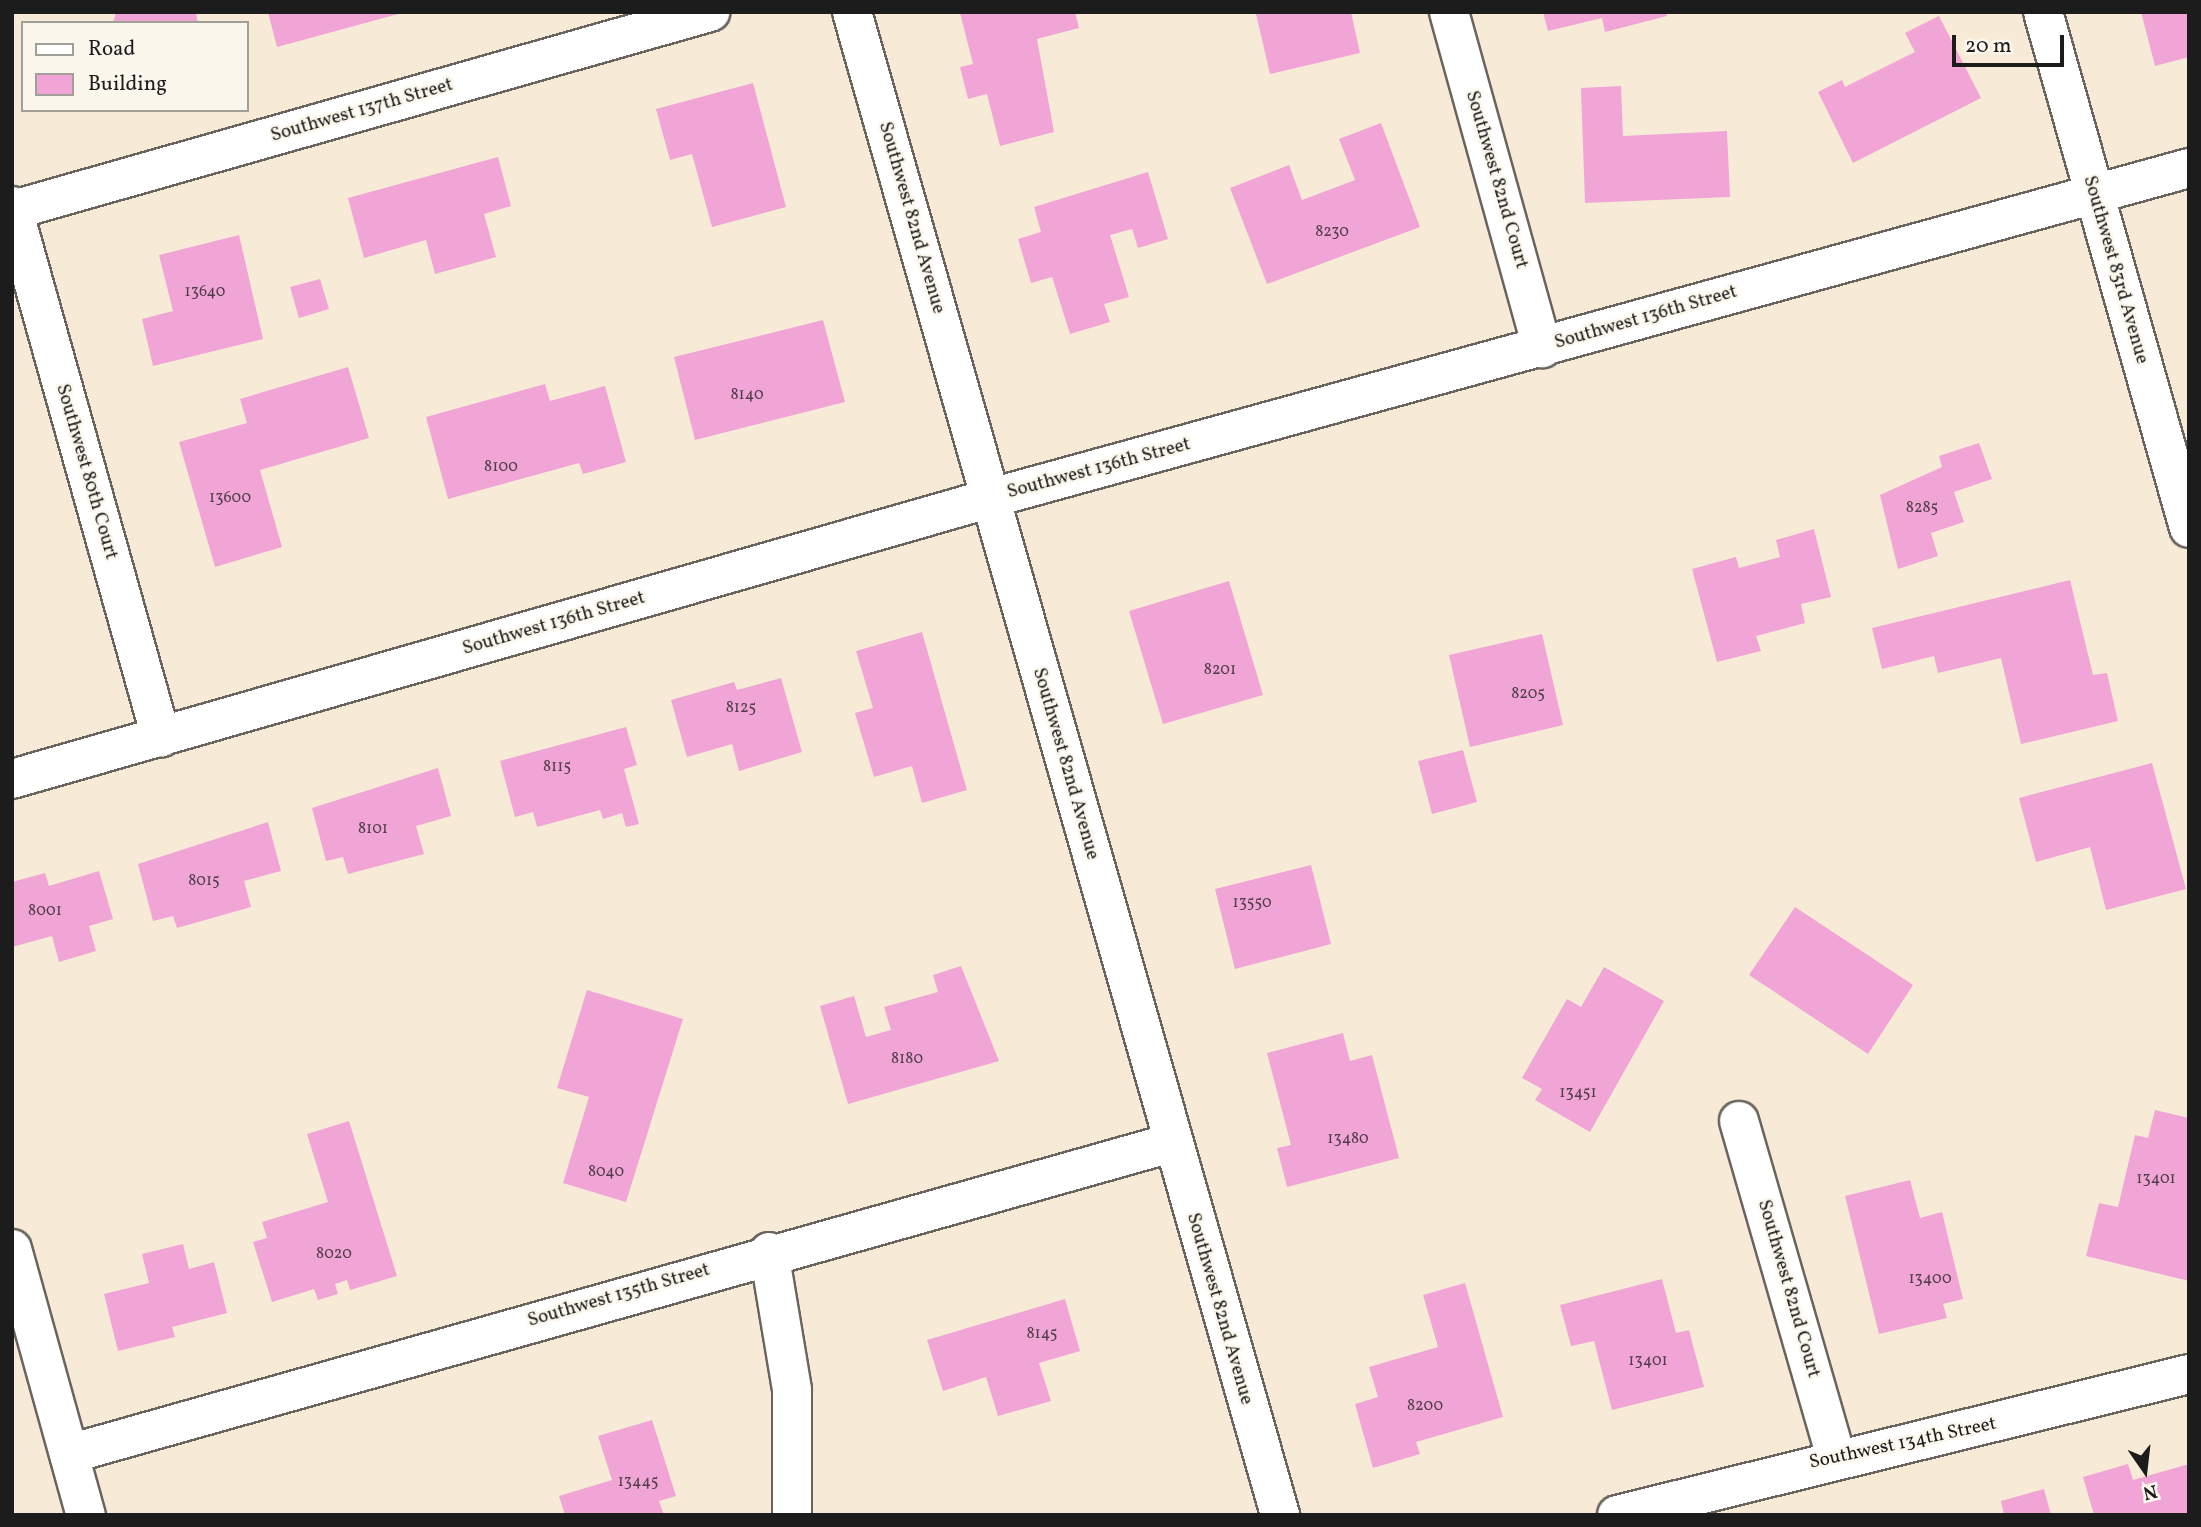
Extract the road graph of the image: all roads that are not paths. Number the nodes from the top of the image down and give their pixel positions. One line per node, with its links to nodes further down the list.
1 (710, 12): 7 (street, Southwest 137th Street)
2 (852, 12): 9 (street, Southwest 82nd Avenue)
3 (1449, 12): 8 (street, Southwest 82nd Court)
4 (2043, 12): 6 (street, Southwest 83rd Avenue)
5 (2189, 168): 6 (street, Southwest 136th Street)
6 (2094, 194): 8 (street, Southwest 136th Street); 10 (street, Southwest 83rd Avenue)
7 (13, 208): 11 (street, Southwest 80th Court)
8 (1542, 348): 9 (street, Southwest 136th Street)
9 (991, 498): 11 (street, Southwest 136th Street); 14 (street, Southwest 82nd Avenue)
10 (2189, 528)
11 (161, 737): 12 (street, Southwest 136th Street)
12 (12, 779)
13 (1739, 1121): 20 (street, Southwest 82nd Court)
14 (1171, 1143): 16 (street, Southwest 135th Street); 23 (street, Southwest 82nd Avenue)
15 (12, 1249): 17 (street)
16 (769, 1252): 19 (street, Southwest 135th Street); 22 (street)
17 (23, 1329): 19 (street)
18 (2189, 1374): 20 (street, Southwest 134th Street)
19 (69, 1454): 21 (street)
20 (1836, 1458): 24 (street, Southwest 134th Street)
21 (86, 1515)
22 (792, 1515)
23 (1280, 1515)
24 (1617, 1515)

